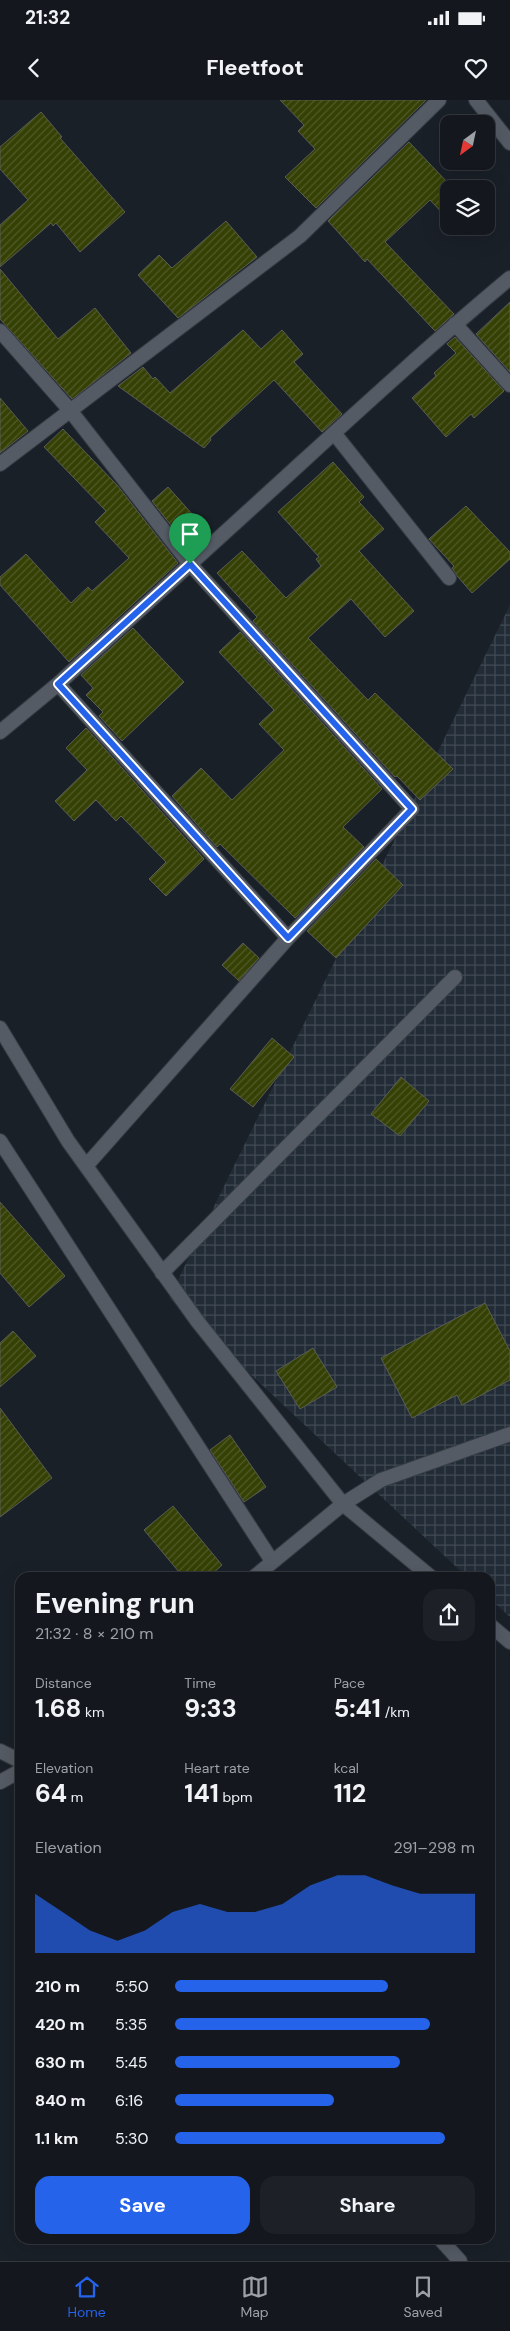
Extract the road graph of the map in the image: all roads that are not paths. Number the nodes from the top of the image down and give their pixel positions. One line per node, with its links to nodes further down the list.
1 (439, 100): 8 (street)
2 (476, 100): 3 (street)
3 (510, 143)
4 (510, 278): 5 (street)
5 (455, 324): 7 (street); 9 (street)
6 (0, 331): 8 (street)
7 (510, 385)
8 (69, 409): 10 (street); 11 (street)
9 (334, 433): 11 (street); 12 (street)
10 (0, 464)
11 (190, 564): 13 (street); 15 (street)
12 (449, 578)
13 (58, 684): 14 (street); 15 (street)
14 (0, 732)
15 (288, 938): 19 (street)
16 (455, 977): 20 (street)
17 (0, 1028): 19 (street)
18 (0, 1141): 23 (street)
19 (86, 1166): 20 (street)
20 (162, 1273): 22 (street)
21 (510, 1434): 22 (street)
22 (343, 1504): 23 (street); 25 (street)
23 (272, 1561): 24 (street)
24 (260, 1572)
25 (425, 1572)
26 (495, 1630): 27 (street)
27 (510, 1642)
28 (0, 1751): 29 (street)
29 (15, 1758)
30 (15, 1774): 31 (street)
31 (0, 1782)
32 (445, 2244): 33 (street)
33 (460, 2261)

